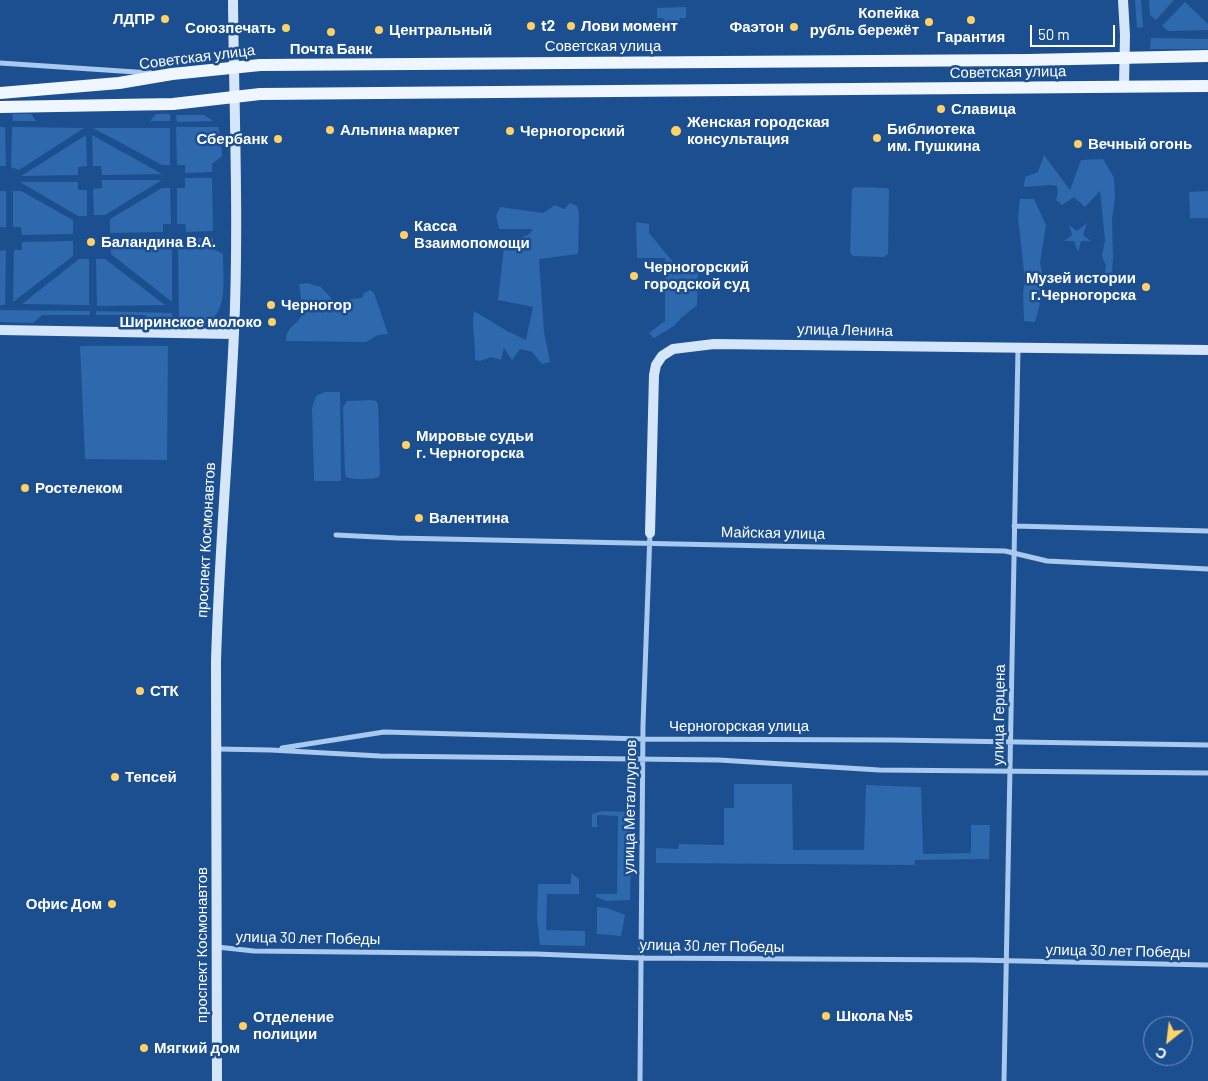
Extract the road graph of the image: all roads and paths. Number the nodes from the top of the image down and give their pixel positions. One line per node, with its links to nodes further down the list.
1 (233, 0): 6 (main road, проспект Космонавтов)
2 (1123, 0): 4 (main road)
3 (1208, 56): 4 (main road, Советская улица)
4 (1125, 57): 6 (main road, Советская улица); 8 (main road)
5 (0, 63): 7 (street)
6 (234, 68): 7 (main road, Советская улица); 11 (main road, проспект Космонавтов)
7 (172, 74): 10 (main road, Советская улица)
8 (1124, 86): 9 (main road, Советская улица); 11 (main road, Советская улица)
9 (1208, 86)
10 (0, 93)
11 (234, 97): 12 (main road, Советская улица); 14 (main road, проспект Космонавтов)
12 (0, 107)
13 (0, 330): 14 (main road)
14 (234, 334): 26 (main road, проспект Космонавтов)
15 (1018, 349): 16 (main road, улица Ленина); 17 (street, улица Герцена); 20 (main road, улица Ленина)
16 (1208, 350)
17 (1014, 526): 18 (street); 21 (street, улица Герцена)
18 (1208, 531)
19 (336, 535): 20 (street, Майская улица)
20 (650, 538): 21 (street, Майская улица); 23 (street, улица Металлургов)
21 (1014, 553): 22 (street, Майская улица); 24 (street, улица Герцена)
22 (1208, 569)
23 (643, 738): 24 (street, Черногорская улица); 27 (street, Черногорская улица); 28 (street, улица Металлургов)
24 (1011, 742): 25 (street, Черногорская улица); 29 (street, улица Герцена)
25 (1208, 745)
26 (216, 749): 27 (street, Черногорская улица); 31 (main road, проспект Космонавтов)
27 (271, 750): 28 (street, Черногорская улица)
28 (643, 760): 29 (street, Черногорская улица); 32 (street, улица Металлургов)
29 (1010, 770): 30 (street, Черногорская улица); 33 (street, улица Герцена)
30 (1208, 773)
31 (217, 947): 32 (street, улица 30 лет Победы); 35 (main road, проспект Космонавтов)
32 (640, 958): 33 (street, улица 30 лет Победы); 36 (street, улица Металлургов)
33 (1006, 961): 34 (street, улица 30 лет Победы); 37 (street, улица Герцена)
34 (1208, 965)
35 (217, 1081)
36 (640, 1081)
37 (1004, 1081)

